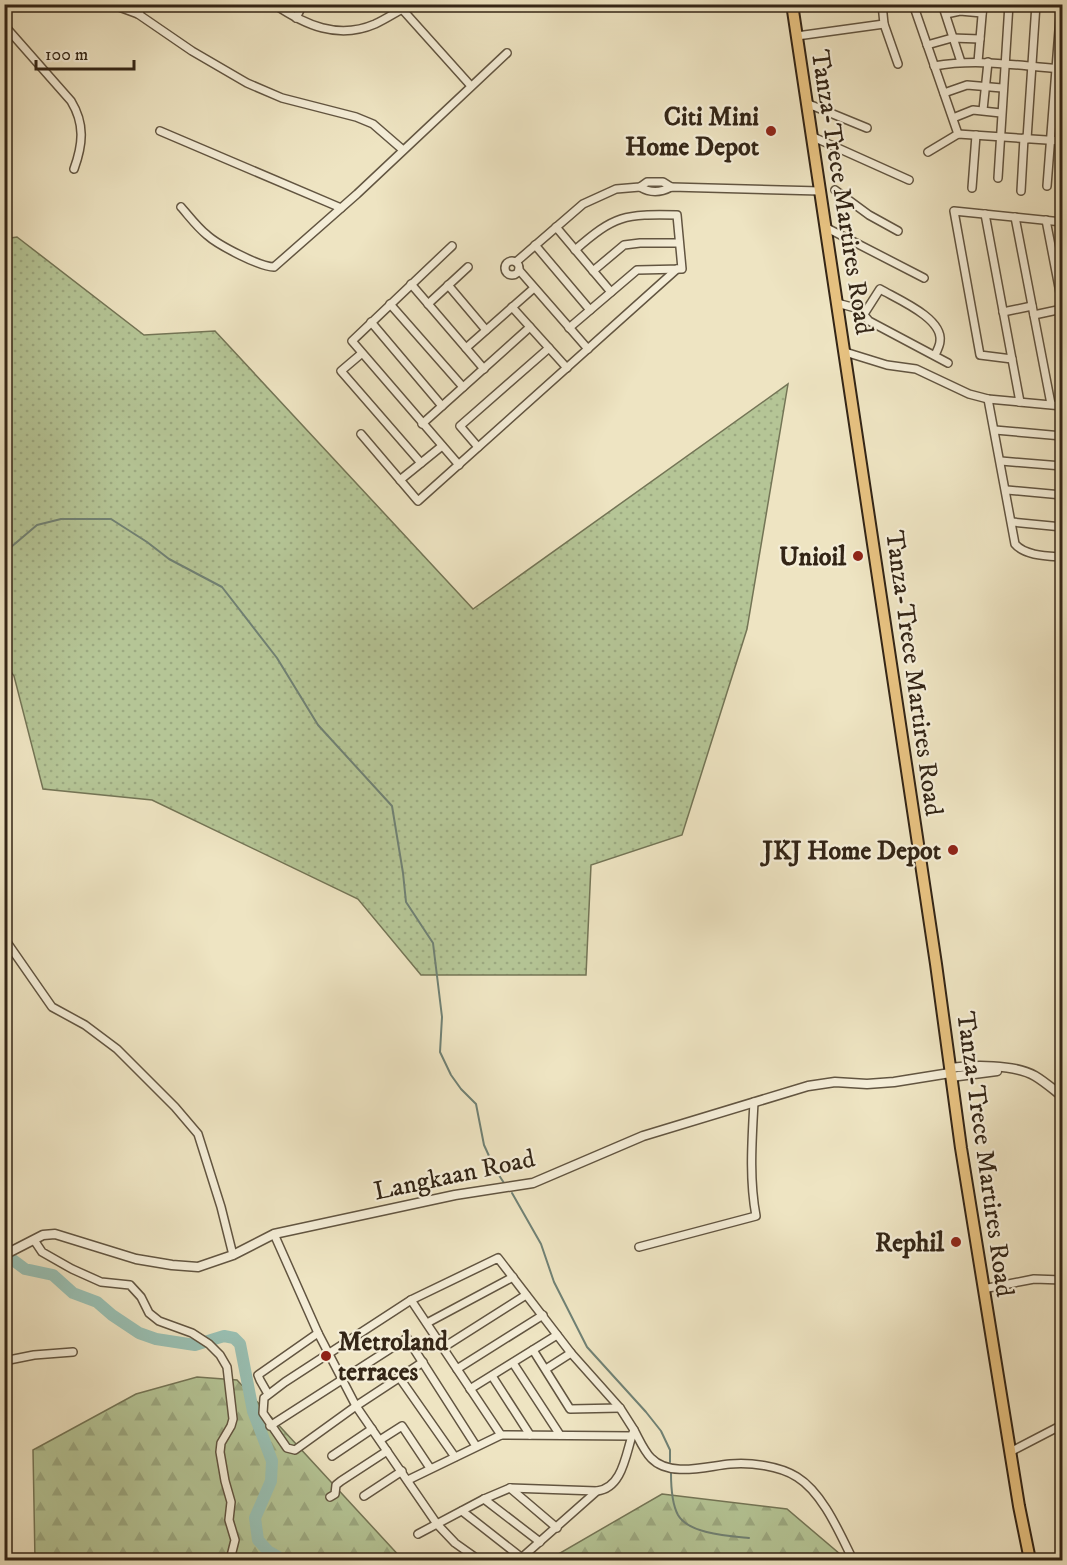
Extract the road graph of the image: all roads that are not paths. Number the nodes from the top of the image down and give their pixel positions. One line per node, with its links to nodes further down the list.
1 (111, 4): 16 (street)
2 (144, 4): 16 (street)
3 (274, 4): 17 (street)
4 (303, 4): 17 (street)
5 (412, 4): 13 (street)
6 (792, 4): 20 (main road, Tanza-Trece Martires Road)
7 (882, 4): 18 (street)
8 (912, 4): 23 (street)
9 (942, 4): 15 (street)
10 (1009, 4): 29 (street)
11 (1036, 4): 31 (street)
12 (1061, 4): 32 (street)
13 (402, 6): 17 (street); 33 (street)
14 (982, 9): 15 (street); 22 (street)
15 (946, 14): 21 (street)
16 (138, 15): 50 (street)
17 (296, 18)
18 (884, 24): 20 (street); 28 (street)
19 (4, 25): 52 (street)
20 (796, 36): 37 (main road, Tanza-Trece Martires Road)
21 (954, 38): 22 (street); 23 (street); 25 (street)
22 (980, 39): 26 (street)
23 (927, 45): 30 (street)
24 (507, 53): 33 (street)
25 (961, 62): 26 (street); 30 (street)
26 (978, 62): 27 (street)
27 (988, 62): 29 (street); 34 (street)
28 (898, 64)
29 (1004, 64): 31 (street); 35 (street)
30 (934, 66): 36 (street)
31 (1032, 66): 32 (street); 47 (street)
32 (1059, 69): 48 (street)
33 (471, 86): 50 (street)
34 (986, 86): 35 (street); 36 (street); 38 (street)
35 (1002, 88): 39 (street)
36 (944, 93): 40 (street)
37 (806, 103): 41 (street); 45 (main road, Tanza-Trece Martires Road)
38 (983, 110): 39 (street); 40 (street)
39 (1001, 113): 46 (street)
40 (953, 118): 43 (street)
41 (867, 128)
42 (160, 131): 61 (street)
43 (958, 134): 44 (street); 51 (street)
44 (976, 135): 46 (street); 56 (street)
45 (811, 136): 54 (street); 58 (main road, Tanza-Trece Martires Road)
46 (1000, 137): 47 (street); 53 (street)
47 (1026, 138): 48 (street); 59 (street)
48 (1051, 140): 49 (street); 55 (street)
49 (1062, 141)
50 (403, 150): 61 (street)
51 (928, 152)
52 (74, 169)
53 (998, 178)
54 (909, 180)
55 (1047, 186)
56 (972, 188)
57 (835, 190): 68 (street)
58 (820, 191): 66 (street); 67 (main road, Tanza-Trece Martires Road)
59 (1021, 191)
60 (181, 207): 61 (street)
61 (341, 208)
62 (985, 214): 63 (street); 89 (street); 102 (street)
63 (1015, 217): 64 (street); 85 (street)
64 (1046, 220): 65 (street); 82 (street)
65 (1062, 222)
66 (556, 227): 70 (street); 72 (street)
67 (825, 227): 76 (street); 81 (main road, Tanza-Trece Martires Road)
68 (898, 231)
69 (679, 243): 72 (street); 74 (street); 75 (street)
70 (535, 245): 79 (street); 88 (street)
71 (452, 246): 77 (street)
72 (575, 250): 75 (street)
73 (468, 267): 78 (street)
74 (677, 269): 80 (street); 98 (street)
75 (593, 271): 80 (street)
76 (924, 278)
77 (411, 285): 83 (street); 84 (street)
78 (448, 285): 84 (street); 95 (street)
79 (534, 288): 86 (street); 94 (street)
80 (611, 292): 88 (street)
81 (837, 303): 90 (street); 99 (main road, Tanza-Trece Martires Road)
82 (1062, 303)
83 (390, 304): 92 (street); 106 (street)
84 (428, 304): 96 (street)
85 (1032, 306): 89 (street); 91 (street)
86 (512, 307): 93 (street); 95 (street)
87 (1062, 309): 91 (street)
88 (590, 310): 94 (street)
89 (1003, 312): 102 (street)
90 (864, 314): 101 (street); 101 (street)
91 (1034, 315): 109 (street)
92 (371, 322): 100 (street); 110 (street)
93 (530, 327): 97 (street); 105 (street)
94 (569, 328): 98 (street)
95 (486, 330): 96 (street)
96 (466, 348): 105 (street)
97 (549, 348): 104 (street); 117 (street)
98 (588, 349): 104 (street)
99 (845, 352): 107 (street); 129 (main road, Tanza-Trece Martires Road)
100 (361, 354): 112 (street); 119 (street)
101 (935, 355): 103 (street)
102 (1012, 359): 108 (street)
103 (948, 363)
104 (567, 368): 117 (street)
105 (484, 369): 106 (street)
106 (463, 387): 110 (street)
107 (988, 399): 108 (street); 113 (street)
108 (1020, 402): 109 (street)
109 (1051, 404): 111 (street)
110 (442, 406): 112 (street)
111 (1062, 406)
112 (422, 424): 116 (street)
113 (995, 430): 115 (street); 118 (street)
114 (361, 434): 122 (street)
115 (1062, 436)
116 (442, 446): 119 (street); 120 (street)
117 (478, 447): 120 (street)
118 (1001, 461): 121 (street); 123 (street)
119 (421, 463): 122 (street)
120 (459, 465): 122 (street)
121 (1062, 466)
122 (400, 480)
123 (1007, 490): 124 (street); 125 (street)
124 (1062, 495)
125 (1012, 522): 126 (street); 127 (street)
126 (1062, 527)
127 (1062, 557)
128 (4, 938): 136 (street)
129 (950, 1073): 130 (street, Langkaan Road); 131 (street, Langkaan Road); 139 (main road, Tanza-Trece Martires Road)
130 (1062, 1096)
131 (754, 1102): 132 (street, Langkaan Road); 134 (street)
132 (274, 1234): 136 (street, Langkaan Road); 144 (street)
133 (34, 1240): 135 (street, Langkaan Road); 136 (street, Langkaan Road); 190 (street)
134 (639, 1248)
135 (4, 1255)
136 (233, 1255)
137 (513, 1276): 140 (street); 141 (street); 143 (street)
138 (1062, 1280): 139 (street)
139 (983, 1288): 173 (main road, Tanza-Trece Martires Road)
140 (526, 1295): 142 (street); 146 (street)
141 (411, 1300): 143 (street); 149 (street)
142 (543, 1315): 145 (street); 154 (street)
143 (427, 1323): 146 (street)
144 (318, 1333): 149 (street); 160 (street)
145 (557, 1335): 147 (street); 150 (street)
146 (444, 1347): 154 (street)
147 (533, 1350): 153 (street); 155 (street)
148 (73, 1352): 151 (street)
149 (330, 1353): 158 (street); 160 (street)
150 (571, 1353): 155 (street); 162 (street)
151 (4, 1361)
152 (423, 1362): 157 (street); 158 (street); 171 (street)
153 (513, 1363): 156 (street); 169 (street)
154 (457, 1369): 159 (street)
155 (546, 1369): 162 (street)
156 (492, 1376): 159 (street); 168 (street)
157 (399, 1377): 161 (street); 175 (street)
158 (343, 1380): 161 (street); 164 (street)
159 (470, 1389): 167 (street)
160 (268, 1394): 164 (street)
161 (356, 1406): 164 (street); 165 (street)
162 (620, 1408): 166 (street)
163 (1062, 1425): 173 (street)
164 (270, 1426)
165 (372, 1430): 170 (street); 174 (street)
166 (633, 1433): 169 (street); 180 (street); 192 (street)
167 (501, 1435): 168 (street); 171 (street)
168 (530, 1435): 169 (street)
169 (560, 1435)
170 (380, 1440): 172 (street); 176 (street)
171 (476, 1446): 175 (street)
172 (387, 1451): 177 (street); 182 (street)
173 (1010, 1452): 193 (main road, Tanza-Trece Martires Road)
174 (332, 1456)
175 (454, 1457): 176 (street)
176 (430, 1468): 178 (street)
177 (402, 1471): 178 (street); 181 (street)
178 (408, 1480): 185 (street)
179 (510, 1488): 180 (street); 183 (street); 186 (street)
180 (597, 1491): 186 (street)
181 (364, 1496)
182 (330, 1497)
183 (484, 1499): 184 (street); 188 (street)
184 (462, 1510): 185 (street); 189 (street)
185 (437, 1524): 187 (street); 191 (street)
186 (557, 1528): 188 (street)
187 (418, 1534)
188 (540, 1542): 189 (street)
189 (521, 1559)
190 (230, 1560)
191 (479, 1560)
192 (853, 1560)
193 (1030, 1560)

